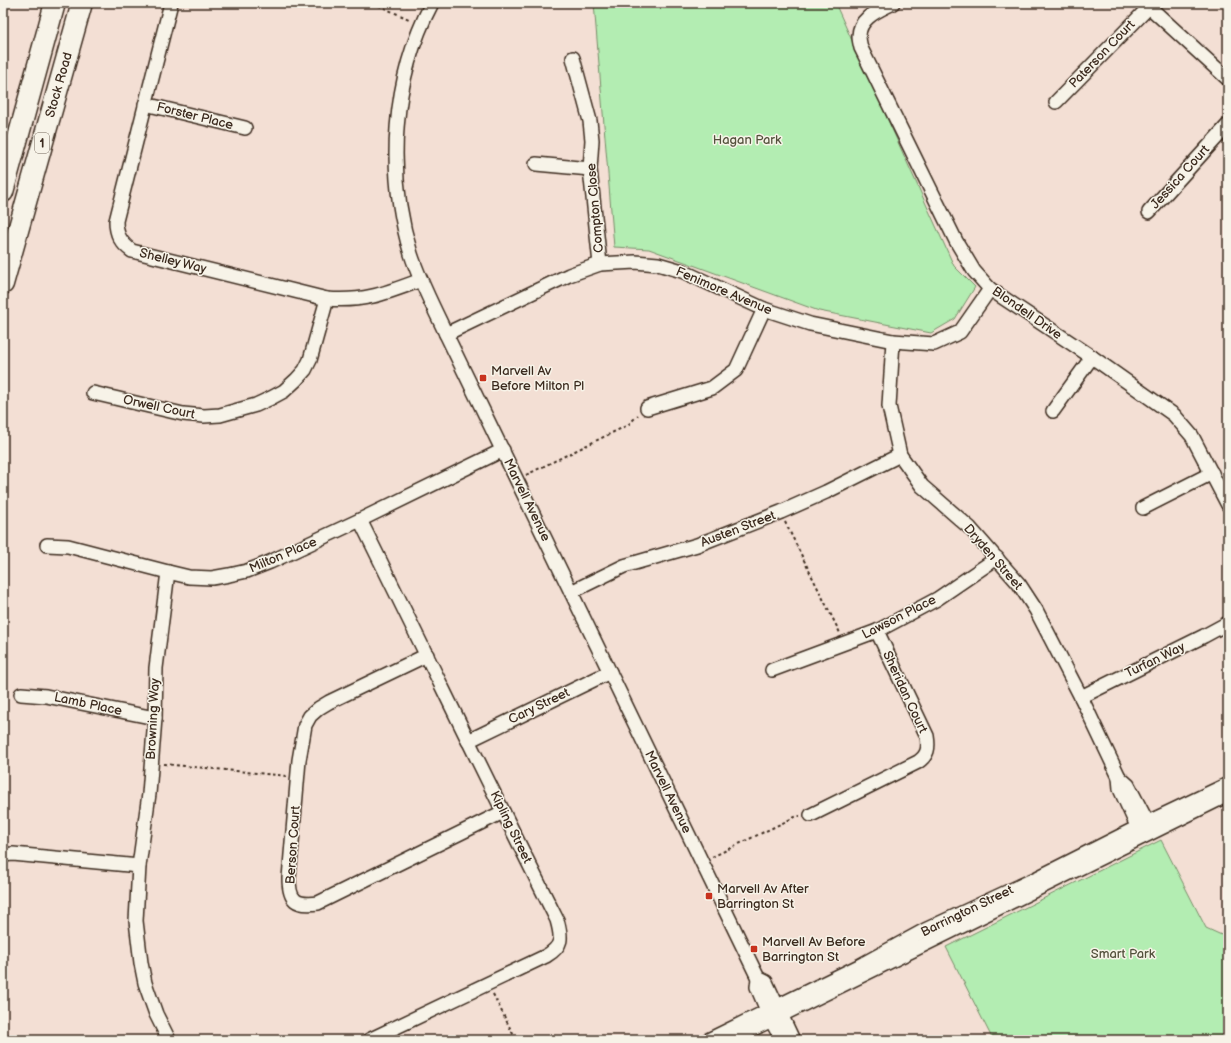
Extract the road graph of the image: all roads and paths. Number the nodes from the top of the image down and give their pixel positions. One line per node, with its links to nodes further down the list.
1 (55, 3): 17 (highway, Stock Road / 1)
2 (82, 3): 21 (highway, Stock Road / 1)
3 (171, 3): 12 (street, Shelley Way)
4 (373, 3): 8 (path)
5 (432, 3): 20 (street, Marvell Avenue)
6 (894, 3): 22 (street, Blondell Drive)
7 (1147, 5): 10 (street); 11 (street, Paterson Court)
8 (412, 21)
9 (573, 58): 16 (street, Compton Close)
10 (1228, 79)
11 (1056, 102)
12 (145, 104): 14 (street, Forster Place); 23 (street, Shelley Way)
13 (1228, 125): 18 (street, Jessica Court)
14 (245, 128)
15 (536, 164): 16 (street)
16 (590, 169): 19 (street, Compton Close)
17 (3, 192)
18 (1149, 212)
19 (600, 264): 24 (street, Fenimore Avenue); 25 (street, Fenimore Avenue)
20 (421, 280): 23 (street, Shelley Way); 25 (street, Marvell Avenue)
21 (3, 284)
22 (990, 288): 26 (street, Fenimore Avenue); 27 (street, Blondell Drive)
23 (327, 299): 28 (street, Orwell Court)
24 (764, 309): 26 (street, Fenimore Avenue); 29 (street)
25 (446, 334): 31 (street, Marvell Avenue)
26 (893, 341): 32 (street, Dryden Street)
27 (1092, 357): 30 (street); 33 (street, Blondell Drive)
28 (93, 393)
29 (647, 408): 34 (path)
30 (1052, 411)
31 (503, 450): 38 (street, Milton Place); 42 (street, Marvell Avenue)
32 (900, 455): 37 (street, Austen Street); 40 (street, Dryden Street)
33 (1212, 473): 35 (street, Blondell Drive); 36 (street)
34 (526, 475)
35 (1228, 505)
36 (1143, 508)
37 (781, 512): 42 (street, Austen Street); 45 (path)
38 (360, 520): 41 (street, Milton Place); 46 (street, Kipling Street)
39 (47, 545): 41 (street, Milton Place)
40 (997, 558): 44 (street, Lawson Place); 50 (street, Dryden Street)
41 (168, 572): 51 (street, Browning Way)
42 (571, 592): 48 (street, Marvell Avenue)
43 (1228, 623): 50 (street, Turfan Way)
44 (876, 632): 45 (street, Lawson Place); 58 (street, Sheridan Court)
45 (844, 643): 47 (street, Lawson Place)
46 (427, 655): 52 (street, Kipling Street); 54 (street, Berson Court)
47 (772, 670)
48 (610, 672): 52 (street, Cary Street); 61 (street, Marvell Avenue)
49 (21, 694): 51 (street, Lamb Place)
50 (1081, 697): 59 (street, Dryden Street)
51 (155, 718): 53 (street, Browning Way)
52 (468, 740): 57 (street, Kipling Street)
53 (151, 763): 54 (path); 62 (street, Browning Way)
54 (298, 777): 57 (street, Berson Court)
55 (1228, 784): 59 (street, Barrington Street)
56 (1228, 795): 59 (street, Barrington Street)
57 (503, 812): 63 (street, Kipling Street)
58 (811, 815): 61 (path)
59 (1145, 829): 64 (street, Barrington Street)
60 (3, 855): 62 (street)
61 (702, 862): 64 (street, Marvell Avenue)
62 (139, 866): 65 (street, Browning Way)
63 (488, 984): 66 (street, Kipling Street); 67 (path)
64 (774, 1013): 68 (street, Barrington Street); 69 (street, Barrington Street); 70 (street, Marvell Avenue); 71 (street, Marvell Avenue)
65 (169, 1040)
66 (369, 1040)
67 (516, 1040)
68 (708, 1040)
69 (731, 1040)
70 (782, 1040)
71 (793, 1040)

